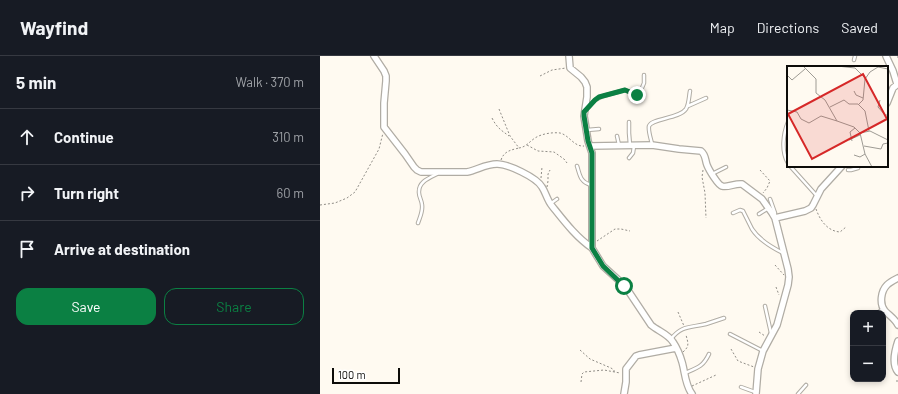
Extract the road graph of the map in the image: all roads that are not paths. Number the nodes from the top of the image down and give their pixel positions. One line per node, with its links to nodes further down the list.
1 (374, 56): 29 (street)
2 (569, 56): 12 (street)
3 (855, 56): 5 (lane)
4 (886, 56): 7 (street)
5 (854, 60)
6 (644, 75): 12 (lane)
7 (897, 84): 10 (street)
8 (690, 91): 11 (lane)
9 (706, 98): 11 (lane)
10 (888, 100)
11 (687, 106): 20 (lane)
12 (584, 112): 16 (street)
13 (629, 122): 19 (lane)
14 (787, 125): 23 (lane)
15 (599, 129): 16 (lane)
16 (586, 130): 21 (street)
17 (617, 136): 18 (lane)
18 (619, 145): 19 (street); 21 (street)
19 (632, 145): 20 (street); 22 (lane)
20 (652, 145): 30 (street)
21 (590, 146): 31 (street)
22 (629, 158)
23 (787, 160)
24 (577, 166): 31 (lane)
25 (726, 167): 30 (lane)
26 (792, 167): 32 (lane)
27 (858, 168): 28 (lane)
28 (844, 169): 32 (street)
29 (442, 172): 35 (street); 40 (lane)
30 (712, 174): 36 (street)
31 (592, 185): 41 (street)
32 (817, 196): 39 (street)
33 (557, 199): 35 (lane)
34 (770, 199): 39 (lane)
35 (550, 204): 41 (street)
36 (769, 208): 38 (lane); 39 (street)
37 (733, 213): 42 (lane)
38 (759, 214)
39 (776, 216): 42 (street)
40 (418, 223)
41 (591, 246): 51 (street)
42 (784, 254): 50 (street)
43 (898, 278): 45 (street)
44 (765, 306): 50 (lane)
45 (883, 308): 46 (lane); 48 (street)
46 (881, 310)
47 (724, 318): 51 (lane)
48 (898, 325)
49 (730, 334): 54 (lane)
50 (771, 337): 54 (street)
51 (671, 340): 53 (street)
52 (898, 341): 56 (street)
53 (676, 348): 57 (street); 61 (street)
54 (763, 351): 60 (street)
55 (709, 354): 57 (lane)
56 (898, 372)
57 (684, 374): 62 (street)
58 (806, 385): 63 (lane)
59 (741, 387): 60 (lane)
60 (756, 393)
61 (624, 394)
62 (692, 394)
63 (798, 394)

